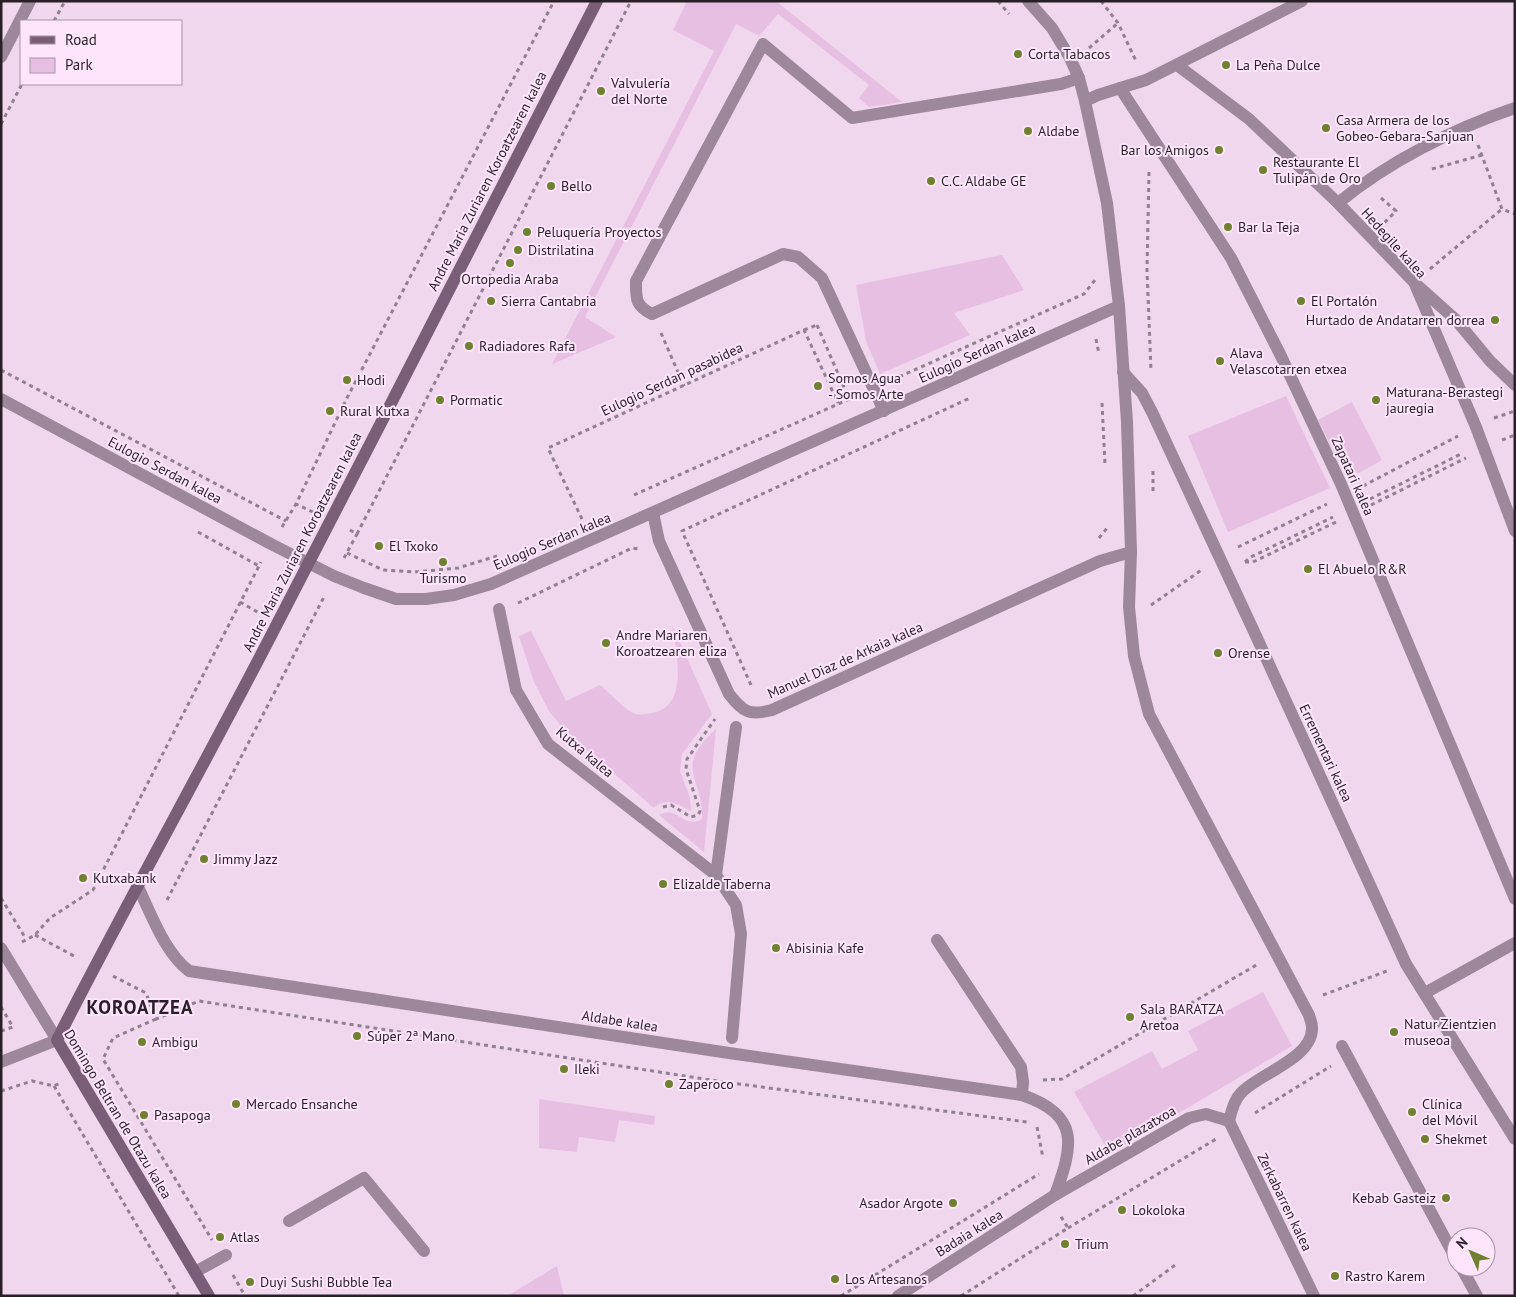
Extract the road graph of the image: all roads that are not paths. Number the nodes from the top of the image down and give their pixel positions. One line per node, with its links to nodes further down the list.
1 (30, 1): 6 (street)
2 (597, 1): 23 (main road, Andre Maria Zuriaren Koroatzearen kalea)
3 (1028, 1): 9 (street)
4 (1302, 1): 8 (street)
5 (20, 20): 7 (street)
6 (20, 20)
7 (1, 57)
8 (1177, 65): 10 (street); 13 (street, Hedegile kalea)
9 (1079, 78): 11 (street); 19 (street)
10 (1120, 88): 11 (street); 28 (street, Zapatari kalea)
11 (1085, 101): 15 (street)
12 (1515, 108): 13 (street)
13 (1338, 204): 14 (street, Hedegile kalea)
14 (1414, 282): 17 (street); 21 (street, Hedegile kalea)
15 (1119, 306): 16 (street); 19 (street, Eulogio Serdan kalea)
16 (1123, 372): 22 (street); 32 (street, Errementari kalea)
17 (1515, 385)
18 (1, 399): 23 (street, Eulogio Serdan kalea)
19 (884, 412): 20 (street, Eulogio Serdan kalea)
20 (653, 513): 22 (street, Manuel Diaz de Arkaia kalea); 23 (street, Eulogio Serdan kalea)
21 (1515, 530)
22 (1130, 552): 38 (street)
23 (309, 563): 27 (main road, Andre Maria Zuriaren Koroatzearen kalea)
24 (498, 610): 26 (street, Kutxa kalea)
25 (736, 727): 26 (street)
26 (716, 875): 33 (street, Kutxa kalea)
27 (137, 885): 34 (main road, Andre Maria Zuriaren Koroatzearen kalea); 37 (street, Aldabe kalea)
28 (1515, 899)
29 (937, 940): 37 (street)
30 (1515, 942): 32 (street)
31 (3, 951): 34 (street, Domingo Beltran de Otazu kalea)
32 (1425, 993): 39 (street, Errementari kalea)
33 (732, 1038)
34 (57, 1040): 36 (street); 45 (main road, Domingo Beltran de Otazu kalea)
35 (1342, 1046): 42 (street)
36 (1, 1062)
37 (1022, 1095): 40 (street, Aldabe kalea)
38 (1229, 1121): 40 (street, Aldabe plazatxoa); 49 (street, Zerkabarren kalea)
39 (1515, 1139)
40 (1053, 1197): 48 (street, Badaia kalea)
41 (289, 1221): 43 (street)
42 (1446, 1240)
43 (424, 1251)
44 (224, 1256): 45 (street)
45 (195, 1272): 47 (main road, Domingo Beltran de Otazu kalea)
46 (1466, 1277): 50 (street)
47 (209, 1296)
48 (898, 1296)
49 (1314, 1296)
50 (1476, 1296)

